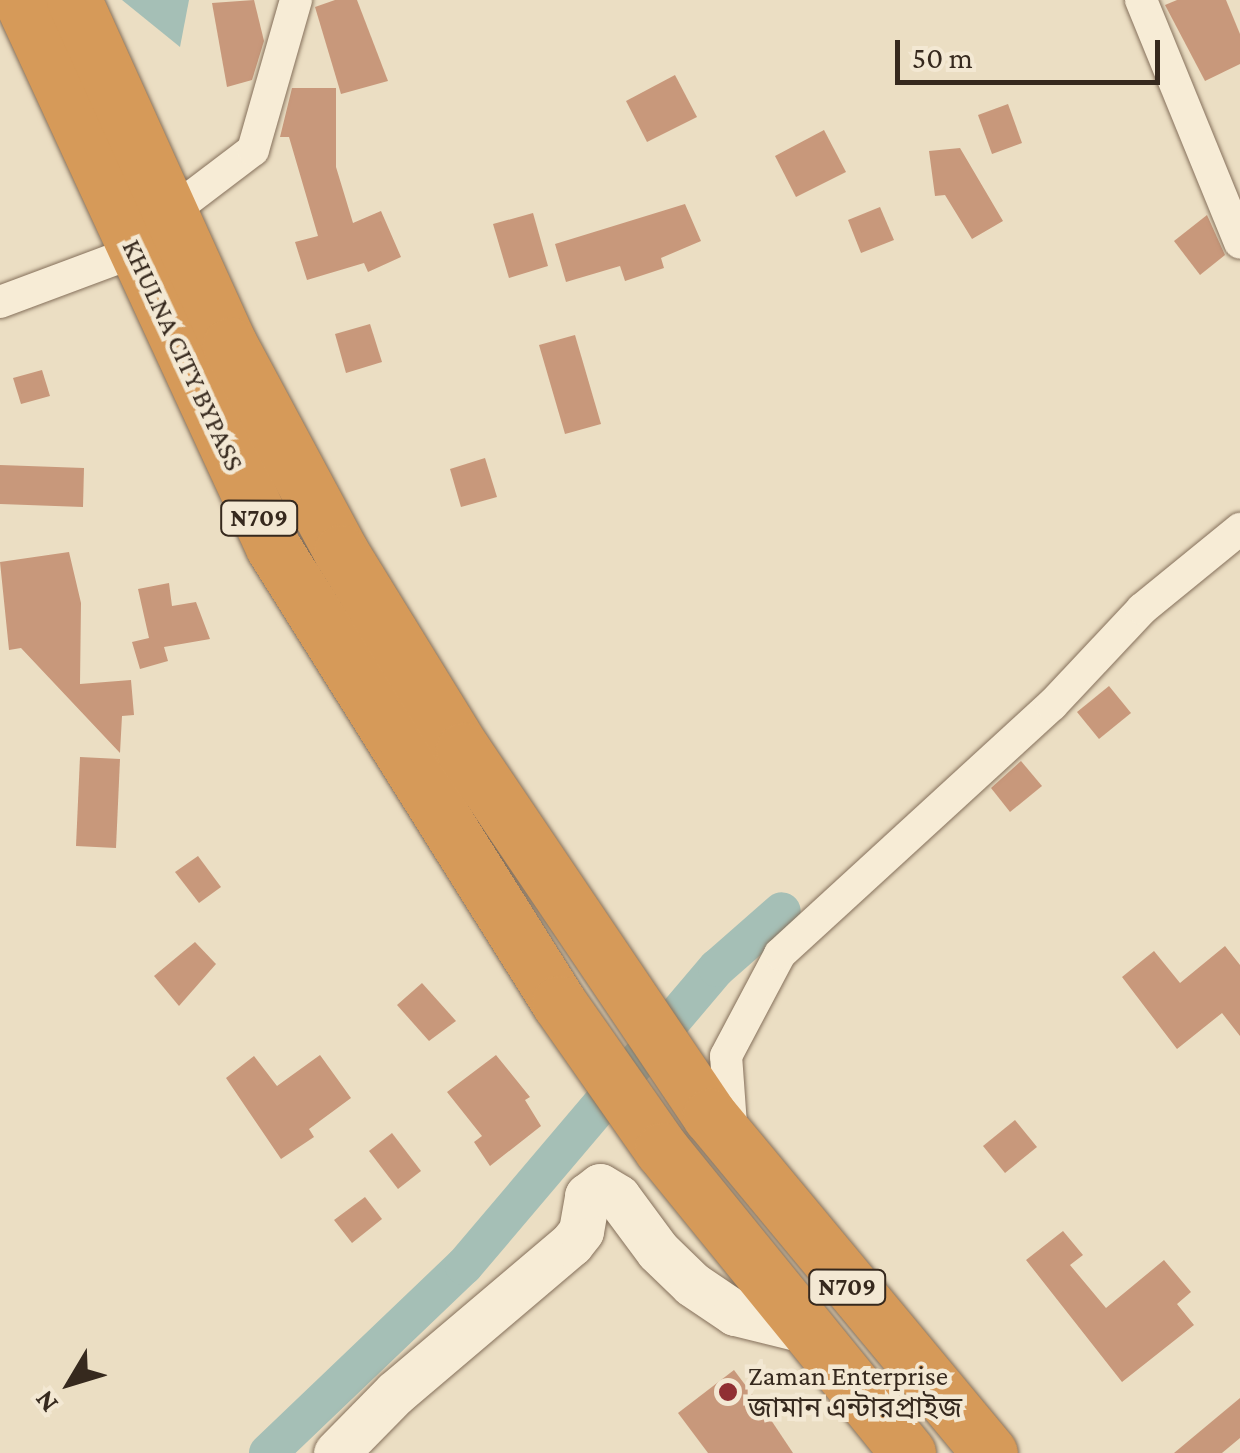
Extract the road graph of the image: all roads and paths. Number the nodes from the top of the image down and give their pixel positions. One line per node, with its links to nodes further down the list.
1 (21, 0): 5 (highway, KHULNA CITY BYPASS / N709)
2 (74, 0): 5 (highway, KHULNA CITY BYPASS / N709)
3 (296, 0): 5 (street)
4 (1141, 0): 6 (street)
5 (152, 232): 7 (street); 9 (highway, KHULNA CITY BYPASS / N709); 10 (highway, KHULNA CITY BYPASS / N709)
6 (1240, 243)
7 (0, 302)
8 (1240, 529): 9 (street)
9 (721, 1130): 13 (highway, N709)
10 (804, 1330): 11 (street); 12 (highway, N709)
11 (336, 1453)
12 (908, 1453)
13 (990, 1453)

